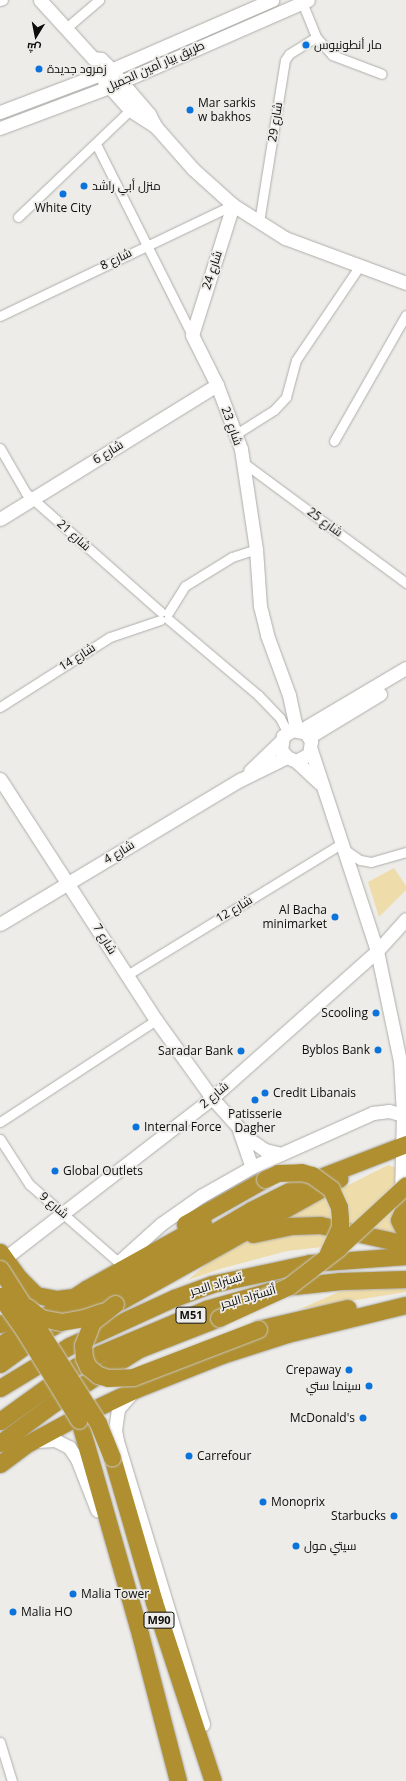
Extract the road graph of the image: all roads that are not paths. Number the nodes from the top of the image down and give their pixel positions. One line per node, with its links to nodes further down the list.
1 (3, 0): 5 (street)
2 (40, 0): 7 (street)
3 (99, 0): 7 (street)
4 (272, 0): 9 (street, طريق بيار أمين الجميل)
5 (0, 1)
6 (305, 1): 8 (street); 11 (street, طريق بيار أمين الجميل)
7 (66, 29): 9 (street)
8 (316, 37): 10 (street); 20 (street, شارع 29)
9 (106, 73): 11 (street); 12 (street); 14 (street, طريق بيار أمين الجميل)
10 (382, 74)
11 (121, 81): 12 (street, طريق بيار أمين الجميل); 15 (street)
12 (109, 87): 13 (street); 16 (street, طريق بيار أمين الجميل)
13 (130, 110): 15 (street); 17 (street)
14 (0, 112)
15 (156, 127): 18 (street)
16 (0, 128)
17 (96, 144): 19 (street); 21 (street, شارع 23)
18 (233, 205): 20 (street); 21 (street, شارع 8); 26 (street, شارع 24)
19 (18, 217)
20 (258, 222): 22 (street)
21 (145, 245): 25 (street, شارع 8); 26 (street, شارع 23)
22 (359, 267): 23 (street); 28 (street)
23 (406, 283)
24 (406, 315): 29 (street)
25 (0, 316)
26 (192, 335): 27 (street, شارع 23)
27 (217, 385): 28 (street, شارع 23); 32 (street, شارع 6)
28 (236, 434): 31 (street, شارع 23)
29 (334, 441)
30 (0, 448): 32 (street, شارع 21)
31 (244, 462): 34 (street, شارع 23); 35 (street, شارع 25)
32 (33, 498): 33 (street, شارع 6); 36 (street, شارع 21)
33 (0, 519)
34 (256, 549): 36 (street); 40 (street, شارع 23)
35 (406, 583)
36 (164, 616): 39 (street, شارع 14); 40 (street, شارع 21)
37 (406, 668): 40 (street, شارع 4)
38 (406, 678): 40 (street, شارع 4)
39 (0, 707)
40 (294, 734): 41 (street); 42 (street); 44 (street, شارع 4)
41 (311, 750): 42 (street, شارع 4); 45 (street)
42 (291, 759): 44 (street, شارع 4); 45 (street)
43 (0, 779): 48 (street, شارع 7)
44 (240, 780): 48 (street, شارع 4)
45 (323, 786): 46 (street)
46 (343, 845): 47 (street); 51 (street); 52 (street, شارع 12)
47 (406, 852)
48 (69, 882): 50 (street, شارع 4); 52 (street, شارع 7)
49 (406, 919): 51 (street, شارع 2)
50 (0, 924)
51 (377, 951): 54 (street, شارع 2); 55 (street)
52 (127, 975): 53 (street, شارع 7)
53 (156, 1020): 54 (street, شارع 7); 56 (street)
54 (212, 1098): 57 (street, شارع 7); 65 (street, شارع 2)
55 (405, 1115): 59 (street); 60 (street)
56 (0, 1122)
57 (239, 1130): 60 (street); 62 (street)
58 (0, 1138): 65 (street, شارع 9)
59 (405, 1145): 61 (highway); 64 (street)
60 (281, 1154): 62 (street)
61 (356, 1164): 68 (highway); 74 (highway); 81 (highway)
62 (252, 1167): 71 (street)
63 (406, 1185): 72 (highway, bridge)
64 (403, 1209): 66 (highway)
65 (64, 1213): 70 (street, شارع 2); 71 (street, شارع 9)
66 (406, 1234)
67 (406, 1244): 68 (highway)
68 (210, 1249): 78 (highway)
69 (406, 1256): 82 (highway, تستراد البحر / M51)
70 (1, 1259): 74 (highway); 76 (highway, M90, bridge); 79 (highway)
71 (119, 1261): 72 (highway, bridge); 74 (highway)
72 (320, 1262): 85 (highway, bridge)
73 (406, 1279): 84 (highway, أتستراد البحر / M51)
74 (81, 1293): 80 (highway)
75 (0, 1296): 91 (highway, bridge)
76 (21, 1302): 78 (highway, bridge); 92 (highway, M90, bridge)
77 (406, 1304): 78 (highway, bridge); 83 (highway)
78 (109, 1307)
79 (0, 1324)
80 (0, 1345)
81 (0, 1364)
82 (0, 1388)
83 (136, 1389): 86 (highway); 93 (street)
84 (0, 1421)
85 (0, 1443)
86 (25, 1445): 87 (highway); 90 (street)
87 (0, 1464)
88 (0, 1742): 89 (street)
89 (10, 1780)
90 (170, 1781)
91 (178, 1781)
92 (213, 1781)
93 (220, 1781)

